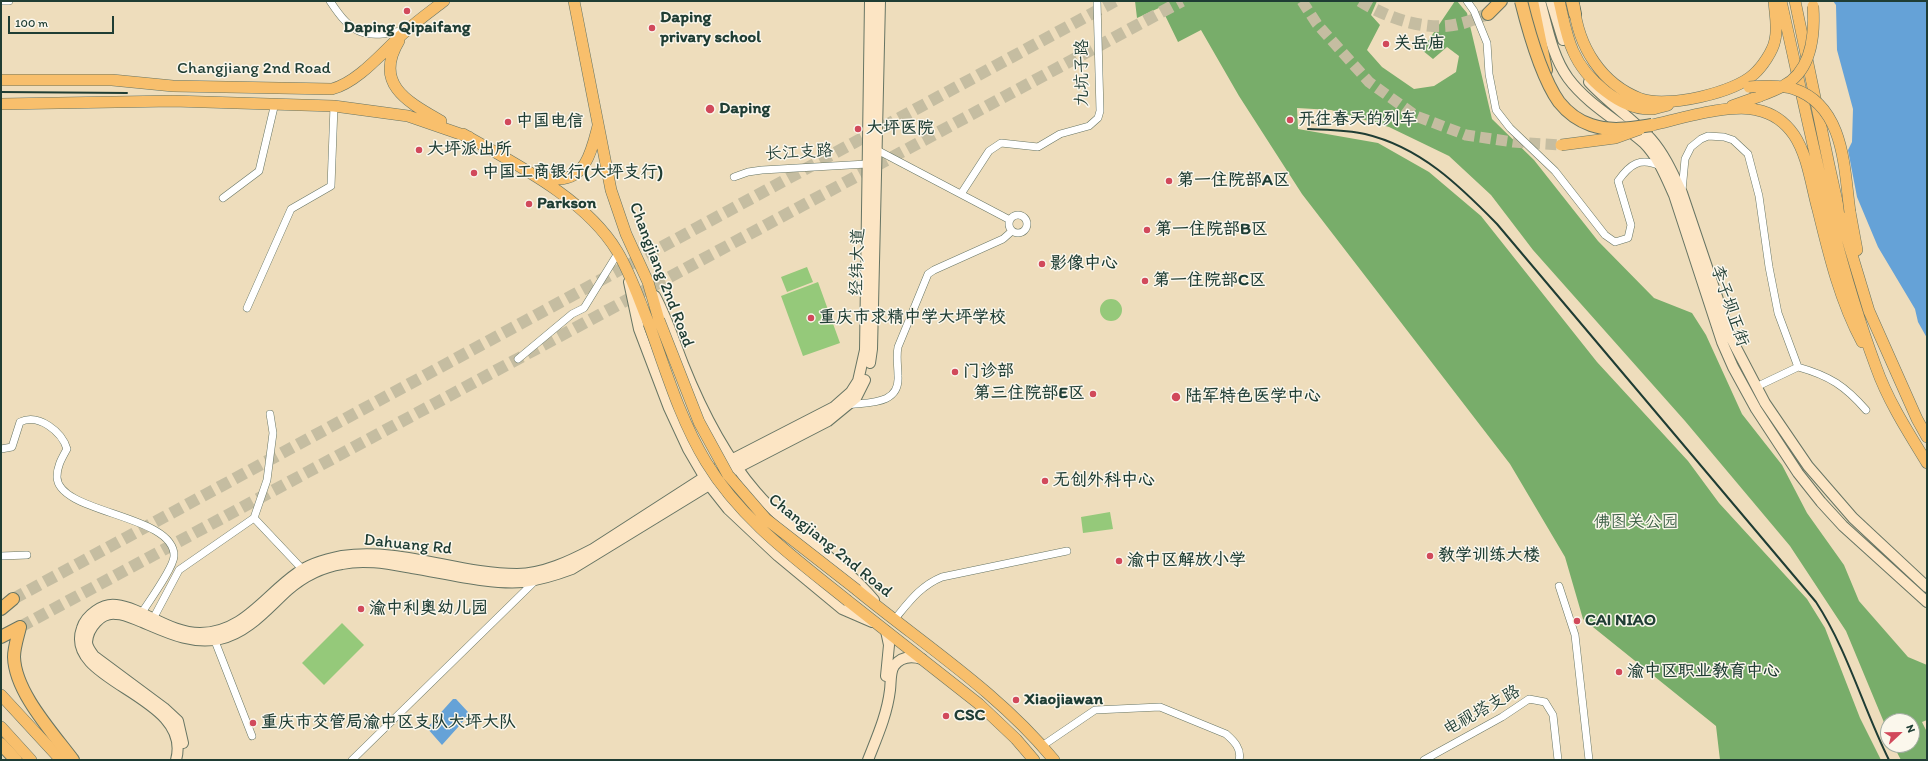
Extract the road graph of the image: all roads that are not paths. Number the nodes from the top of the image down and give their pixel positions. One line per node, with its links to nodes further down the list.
1 (1, 1): 2 (street)
2 (9, 1)
3 (330, 1): 23 (street)
4 (444, 1): 23 (main road)
5 (574, 1): 32 (main road, Changjiang 2nd Road)
6 (870, 1): 37 (main road, 经纬大道)
7 (880, 1): 36 (main road, 经纬大道)
8 (1097, 1): 42 (street, 九坑子路)
9 (1467, 1): 38 (street)
10 (1501, 1): 21 (highway)
11 (1522, 1): 25 (highway, bridge)
12 (1532, 1): 25 (highway, bridge)
13 (1540, 1): 38 (main road, 李子坝正街)
14 (1551, 1): 41 (main road, 李子坝正街)
15 (1559, 1): 27 (main road)
16 (1573, 1): 22 (highway)
17 (1774, 1): 26 (main road)
18 (1781, 1): 54 (main road, bridge)
19 (1795, 1): 50 (main road, bridge)
20 (1812, 1): 31 (main road, bridge)
21 (1488, 14)
22 (1575, 14): 27 (main road)
23 (406, 30): 24 (main road, Changjiang 2nd Road); 34 (main road, Changjiang 2nd Road)
24 (1, 80)
25 (1548, 82): 33 (highway, bridge)
26 (1712, 94): 27 (main road); 50 (main road, bridge)
27 (1686, 100)
28 (1, 104): 29 (main road, Changjiang 2nd Road)
29 (275, 104): 30 (main road, Changjiang 2nd Road); 43 (street)
30 (334, 106): 34 (main road, Changjiang 2nd Road); 49 (street)
31 (1724, 109): 33 (main road); 54 (main road)
32 (598, 123): 39 (main road, Changjiang 2nd Road); 48 (main road, Changjiang 2nd Road)
33 (1652, 125): 35 (main road, bridge)
34 (469, 137): 39 (main road, Changjiang 2nd Road)
35 (1561, 145)
36 (877, 150): 42 (street); 56 (main road, 经纬大道)
37 (867, 164): 40 (street, 长江支路); 57 (main road, 经纬大道)
38 (1660, 166): 76 (main road, 李子坝正街)
39 (532, 173): 46 (main road, Changjiang 2nd Road)
40 (734, 177)
41 (1682, 193): 53 (street); 55 (main road, 李子坝正街)
42 (961, 194): 44 (street)
43 (223, 198)
44 (1010, 220): 45 (street); 45 (street)
45 (1012, 231): 56 (street)
46 (618, 253): 47 (main road, Changjiang 2nd Road); 52 (street)
47 (626, 271): 51 (main road, Changjiang 2nd Road); 64 (main road)
48 (648, 282): 51 (main road, Changjiang 2nd Road); 63 (main road)
49 (247, 308)
50 (1869, 311): 60 (main road)
51 (654, 322): 79 (main road, Changjiang 2nd Road, bridge); 81 (main road, Changjiang 2nd Road, bridge)
52 (518, 359)
53 (1798, 367): 55 (street); 58 (street)
54 (1876, 368): 62 (main road)
55 (1756, 387): 74 (main road, 李子坝正街)
56 (850, 405): 57 (street); 63 (main road, 经纬大道)
57 (834, 407): 63 (main road, 经纬大道)
58 (1866, 410)
59 (270, 414): 67 (street)
60 (1927, 437)
61 (1, 449): 78 (street)
62 (1927, 463)
63 (734, 464): 64 (main road, 经纬大道); 65 (main road)
64 (706, 481): 66 (main road); 72 (main road, Dahuang Rd)
65 (756, 492): 66 (main road); 79 (main road)
66 (728, 509): 81 (main road)
67 (254, 518): 71 (street); 80 (street)
68 (1067, 551): 79 (street)
69 (27, 555): 70 (street)
70 (1, 556)
71 (305, 573): 72 (main road, Dahuang Rd); 82 (main road, Dahuang Rd)
72 (535, 575): 97 (street)
73 (1559, 586): 104 (street)
74 (1927, 588)
75 (7, 599): 77 (highway)
76 (1927, 602)
77 (1, 609)
78 (141, 614): 80 (main road, Dahuang Rd); 95 (main road, Dahuang Rd)
79 (890, 617): 90 (main road, Changjiang 2nd Road)
80 (153, 619): 82 (main road, Dahuang Rd)
81 (883, 628): 84 (main road, Changjiang 2nd Road); 87 (main road)
82 (213, 636): 88 (street); 96 (main road, Dahuang Rd)
83 (1, 637): 94 (highway)
84 (922, 659): 87 (main road); 99 (main road, Changjiang 2nd Road)
85 (1, 695): 93 (main road)
86 (1, 727): 92 (main road)
87 (881, 727): 98 (main road)
88 (252, 736)
89 (1, 744): 91 (highway)
90 (1042, 746): 100 (main road, Changjiang 2nd Road); 101 (street)
91 (16, 760)
92 (31, 760)
93 (60, 760)
94 (73, 760)
95 (176, 760)
96 (183, 760)
97 (352, 760)
98 (868, 760)
99 (1034, 760)
100 (1054, 760)
101 (1239, 760)
102 (1424, 760): 103 (street, 电视塔支路)
103 (1558, 760)
104 (1589, 760)

